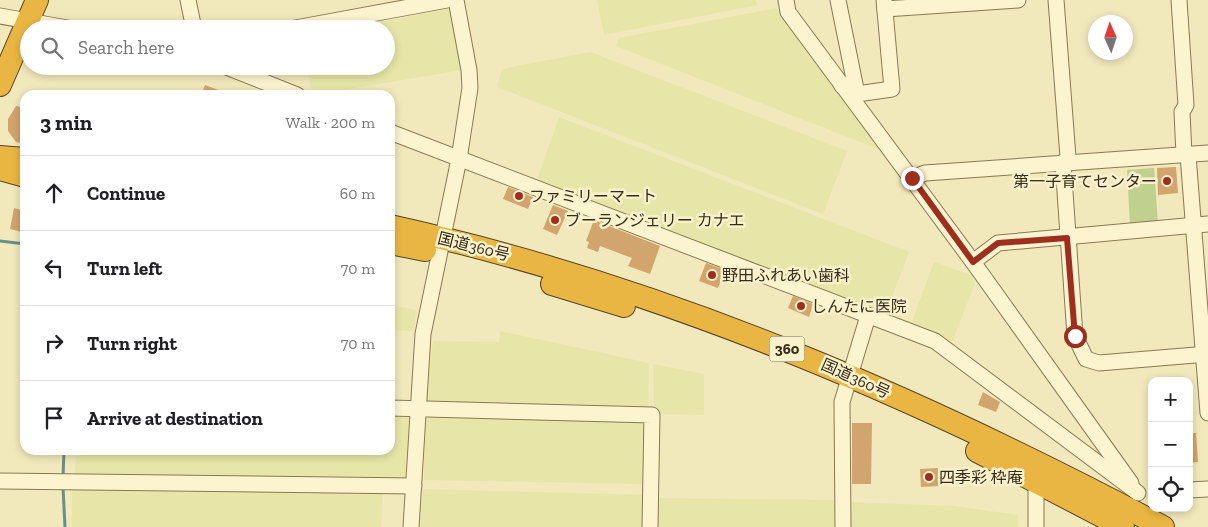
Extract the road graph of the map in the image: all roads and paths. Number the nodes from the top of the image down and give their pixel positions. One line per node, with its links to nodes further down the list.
1 (37, 0): 12 (highway)
2 (188, 0): 13 (street)
3 (447, 0): 14 (street)
4 (456, 0): 26 (street)
5 (786, 0): 18 (street)
6 (838, 0): 20 (street)
7 (1018, 0): 10 (street)
8 (1056, 0): 27 (street)
9 (1179, 0): 23 (street)
10 (885, 5): 20 (street)
11 (0, 16): 12 (street)
12 (27, 20)
13 (192, 20)
14 (339, 20)
15 (20, 37): 17 (highway)
16 (247, 75): 19 (street)
17 (0, 85)
18 (841, 85): 20 (street); 30 (street)
19 (284, 90)
20 (857, 94)
21 (395, 134): 26 (street)
22 (1208, 153): 23 (street)
23 (1186, 155): 27 (street); 31 (street)
24 (0, 157): 25 (highway)
25 (20, 159)
26 (459, 159): 35 (street); 37 (street)
27 (1063, 163): 30 (street); 33 (street)
28 (0, 169): 29 (highway)
29 (20, 175)
30 (912, 178): 36 (street)
31 (1201, 224): 33 (street); 38 (street)
32 (395, 228): 35 (highway, 国道360号 / 360)
33 (1067, 238): 36 (street); 38 (street)
34 (395, 243): 35 (highway, 国道360号 / 360)
35 (441, 245): 39 (highway, 国道360号 / 360); 41 (street)
36 (973, 262): 48 (street)
37 (868, 316): 39 (street); 48 (street)
38 (1206, 354): 42 (street)
39 (847, 382): 43 (highway, 国道360号 / 360); 53 (street)
40 (395, 408): 41 (street)
41 (419, 409): 45 (street); 52 (street)
42 (1208, 413)
43 (1036, 472): 49 (highway, 国道360号 / 360); 50 (highway, 国道360号 / 360); 54 (street)
44 (0, 481): 45 (street)
45 (414, 486): 51 (street)
46 (1208, 489): 47 (street)
47 (1193, 490)
48 (1145, 492): 49 (street)
49 (1118, 503): 50 (street); 56 (highway, 国道360号 / 360)
50 (1096, 514): 55 (highway, 国道360号 / 360)
51 (411, 527)
52 (650, 527)
53 (843, 527)
54 (1036, 527)
55 (1123, 527)
56 (1163, 527)

